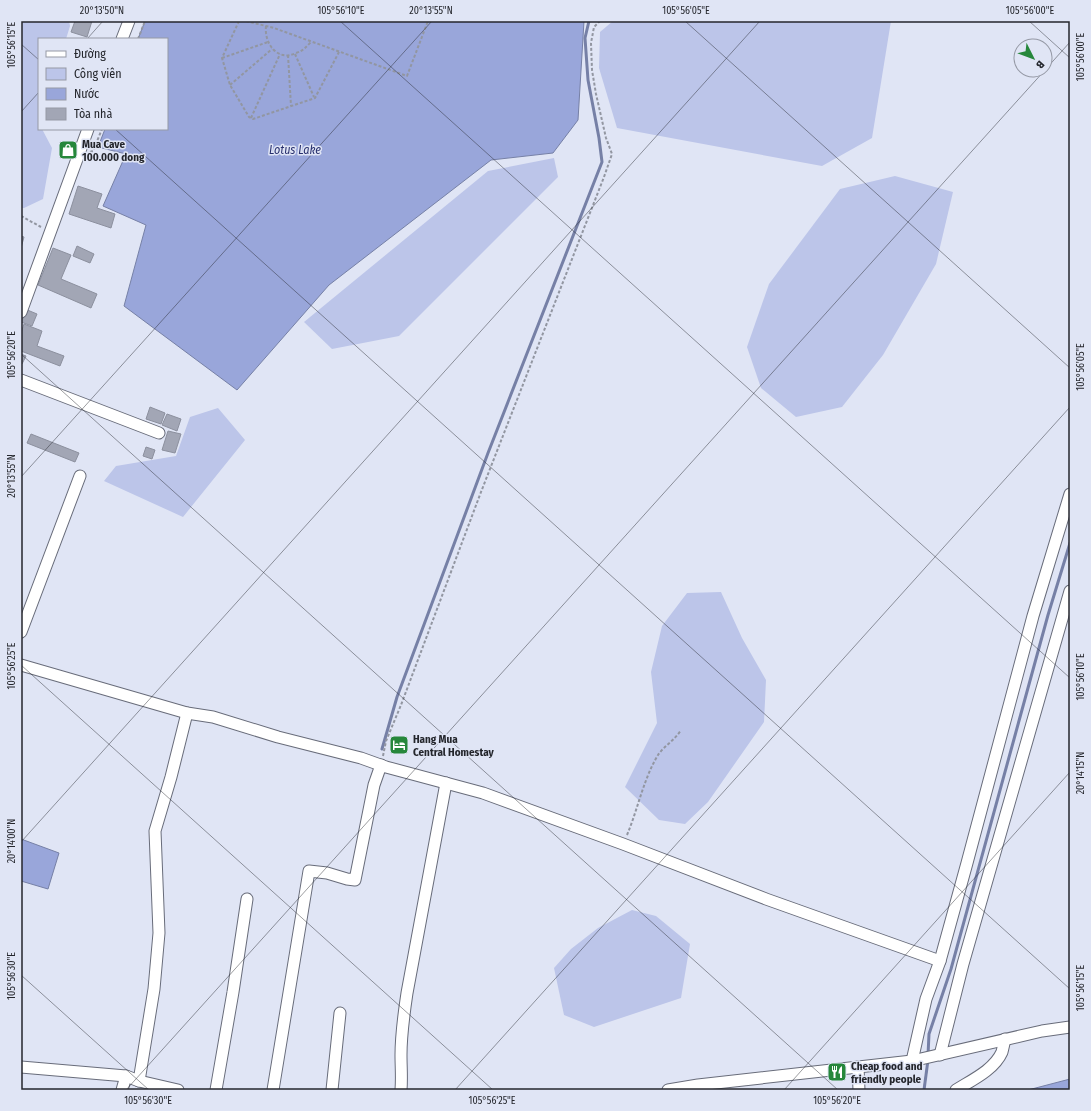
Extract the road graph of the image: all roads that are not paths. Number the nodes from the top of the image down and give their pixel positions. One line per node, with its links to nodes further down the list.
1 (129, 21): 2 (street)
2 (122, 38)
3 (88, 130): 4 (street)
4 (21, 312)
5 (21, 380): 6 (street)
6 (159, 434)
7 (80, 476): 10 (street)
8 (1070, 494): 16 (street)
9 (1070, 591): 20 (street)
10 (21, 632)
11 (21, 665): 12 (street)
12 (187, 713): 13 (street); 25 (street)
13 (381, 765): 14 (street); 29 (street)
14 (446, 783): 16 (street); 31 (street)
15 (247, 899): 28 (street)
16 (940, 961): 21 (street)
17 (340, 1013): 30 (street)
18 (1070, 1028): 19 (street)
19 (1005, 1039): 20 (street); 34 (street)
20 (932, 1056): 21 (street)
21 (912, 1061): 22 (street)
22 (858, 1067): 32 (street); 33 (street)
23 (21, 1068): 24 (street)
24 (126, 1076): 25 (street); 26 (street)
25 (139, 1081): 27 (street)
26 (122, 1090)
27 (178, 1090)
28 (216, 1090)
29 (273, 1090)
30 (332, 1090)
31 (401, 1090)
32 (668, 1090)
33 (859, 1090)
34 (956, 1090)

